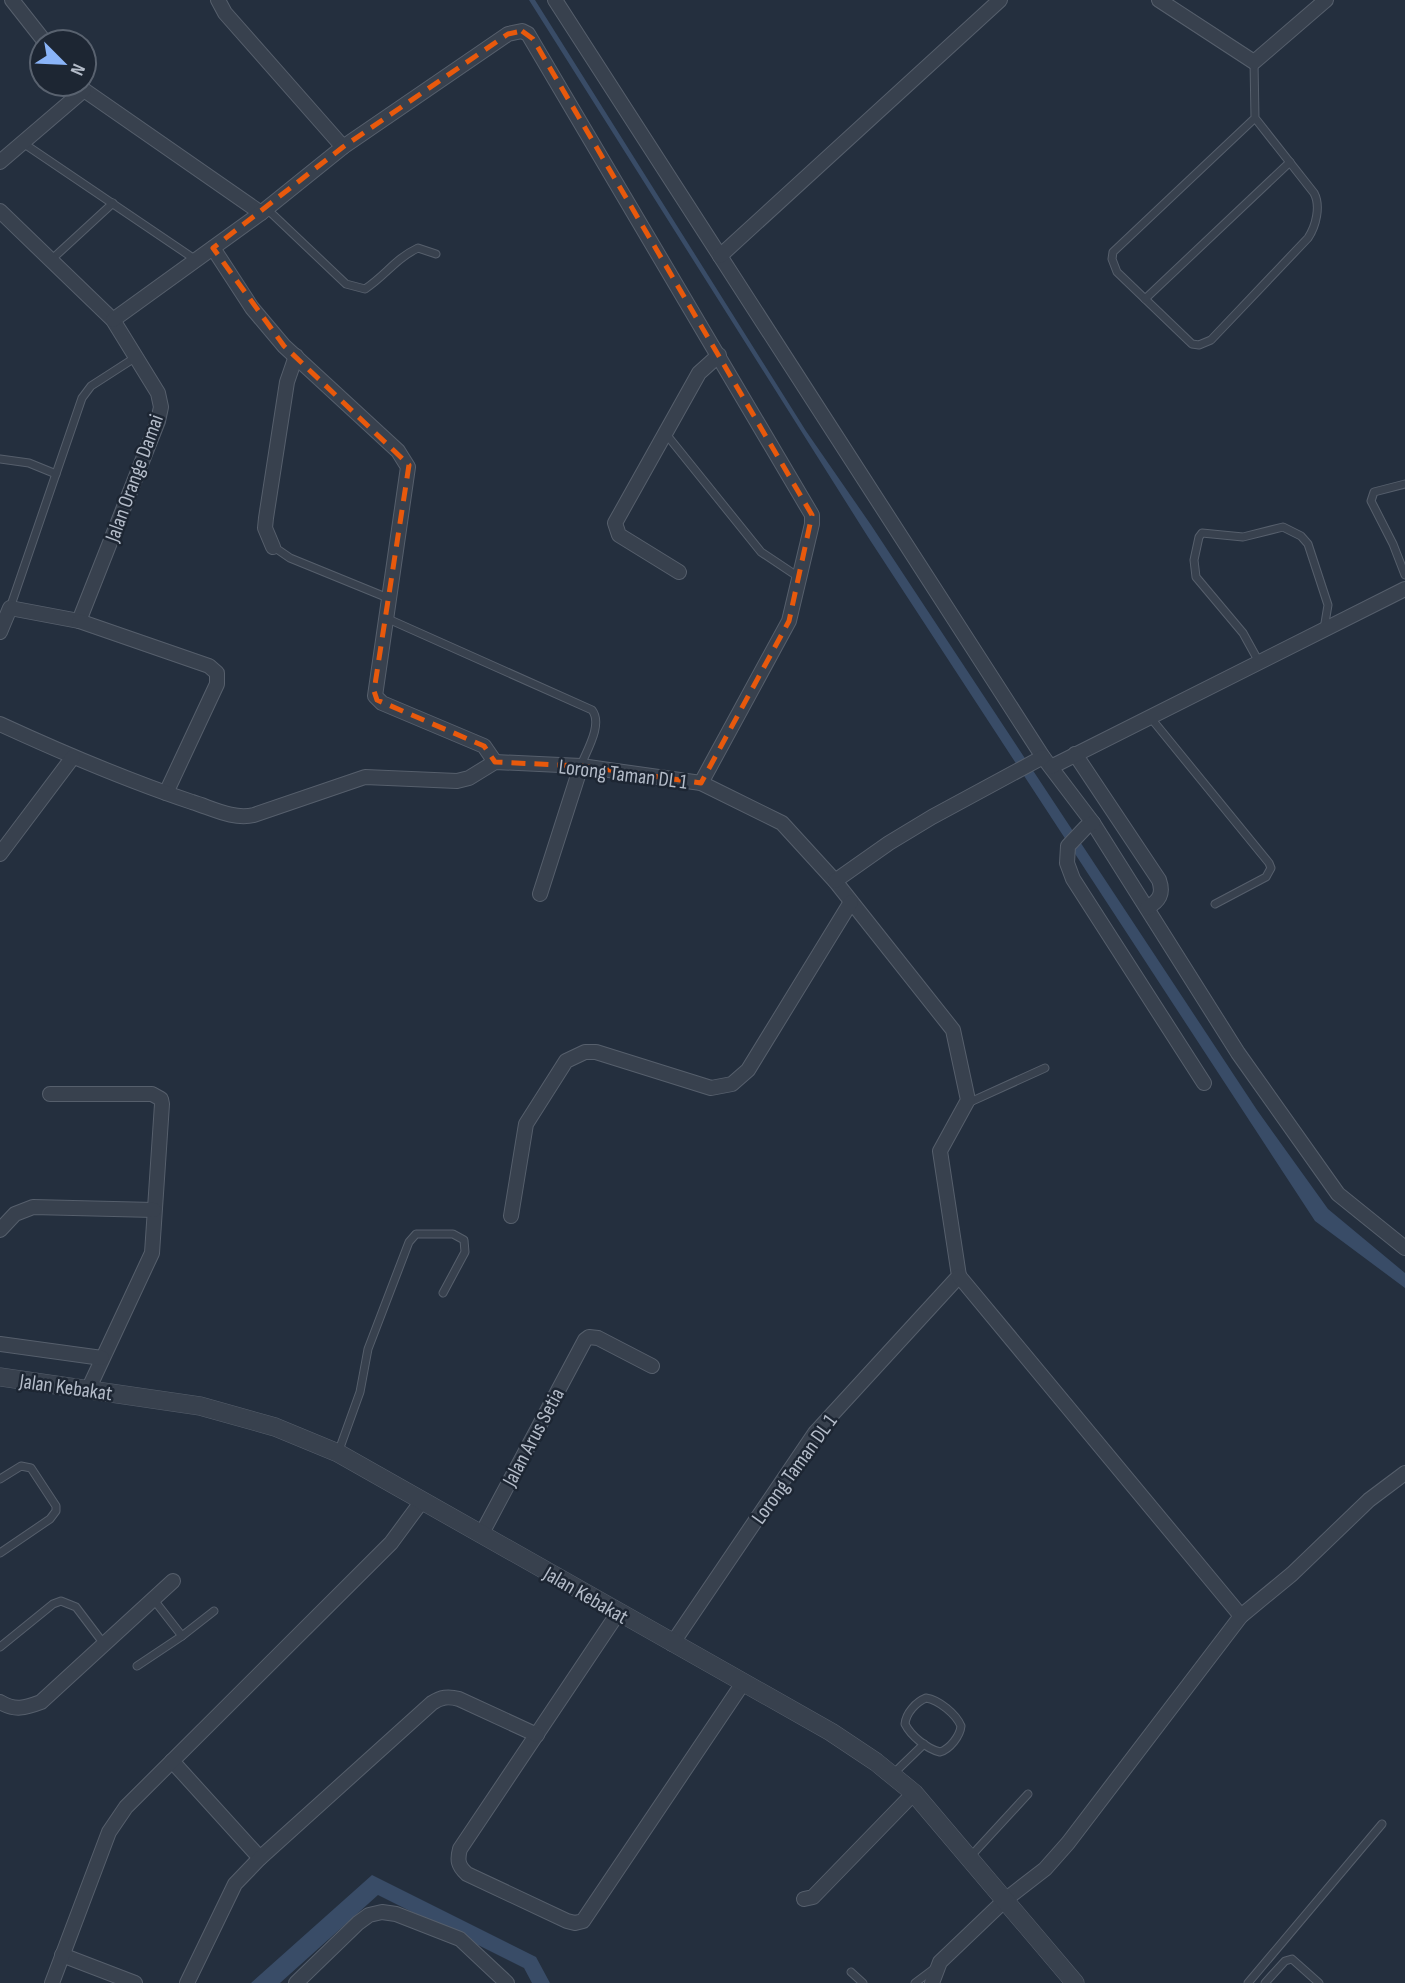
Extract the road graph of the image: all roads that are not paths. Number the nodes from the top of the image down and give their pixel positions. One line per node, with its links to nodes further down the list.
1 (12, 0): 7 (street)
2 (218, 0): 13 (street)
3 (555, 0): 21 (street)
4 (1000, 0): 21 (street)
5 (1159, 0): 8 (street)
6 (1326, 0): 8 (street)
7 (35, 28)
8 (1254, 61): 11 (lane)
9 (70, 98): 12 (street)
10 (98, 98): 18 (street)
11 (1255, 118): 15 (lane); 24 (lane)
12 (23, 142): 14 (street); 16 (lane)
13 (343, 147): 18 (street); 26 (street)
14 (0, 162)
15 (1290, 162): 24 (lane); 24 (lane)
16 (113, 203): 22 (lane); 23 (lane)
17 (0, 211): 22 (street, Jalan Orange Damai)
18 (263, 211): 19 (street); 20 (lane)
19 (213, 248): 23 (street); 27 (street)
20 (436, 254)
21 (720, 256): 50 (street)
22 (51, 260): 25 (street, Jalan Orange Damai)
23 (196, 260): 25 (street)
24 (1145, 299)
25 (113, 320): 28 (street, Jalan Orange Damai)
26 (719, 355): 29 (street); 36 (street)
27 (296, 356): 33 (street); 38 (street)
28 (136, 357): 31 (lane); 41 (street, Jalan Orange Damai)
29 (665, 434): 34 (street); 36 (lane)
30 (0, 458): 31 (lane)
31 (56, 474): 39 (lane)
32 (1405, 484): 35 (lane)
33 (273, 547): 38 (lane)
34 (679, 572)
35 (1405, 575)
36 (800, 578): 52 (street)
37 (1405, 589): 42 (street)
38 (388, 598): 40 (street)
39 (5, 607): 41 (street); 43 (street)
40 (385, 618): 49 (street); 51 (lane)
41 (79, 621): 53 (street)
42 (1324, 629): 44 (street); 44 (lane)
43 (0, 632)
44 (1259, 662): 45 (street)
45 (1150, 717): 47 (street); 61 (lane)
46 (0, 724): 48 (street)
47 (1075, 754): 50 (street); 55 (street)
48 (73, 757): 53 (street); 57 (street)
49 (495, 762): 51 (street, Lorong Taman DL 1); 53 (street)
50 (1043, 762): 54 (street); 58 (street)
51 (581, 766): 52 (street, Lorong Taman DL 1); 59 (street)
52 (701, 783): 58 (street, Lorong Taman DL 1)
53 (166, 793)
54 (1090, 825): 56 (street); 64 (street)
55 (1129, 833): 56 (street); 62 (street)
56 (1108, 846): 62 (street)
57 (0, 854)
58 (835, 881): 60 (street, Lorong Taman DL 1)
59 (540, 894)
60 (851, 902): 66 (street, Lorong Taman DL 1); 68 (street)
61 (1215, 904)
62 (1147, 908): 70 (street)
63 (1045, 1068): 66 (lane)
64 (1205, 1083)
65 (50, 1094): 67 (street)
66 (967, 1103): 71 (street)
67 (154, 1210): 69 (street); 74 (street)
68 (511, 1216)
69 (0, 1230)
70 (1405, 1248)
71 (959, 1276): 88 (street); 91 (street, Lorong Taman DL 1)
72 (443, 1293): 78 (lane)
73 (0, 1344): 74 (street)
74 (102, 1358): 77 (street)
75 (652, 1366): 82 (street, Jalan Arus Setia)
76 (0, 1377): 77 (street, Jalan Kebakat)
77 (88, 1390): 78 (street, Jalan Kebakat)
78 (338, 1453): 81 (street, Jalan Kebakat)
79 (1405, 1473): 88 (street)
80 (0, 1479): 83 (lane)
81 (422, 1501): 82 (street, Jalan Kebakat); 98 (street)
82 (481, 1535): 87 (street, Jalan Kebakat)
83 (0, 1553)
84 (173, 1581): 85 (street)
85 (153, 1599): 89 (lane); 90 (street)
86 (214, 1611): 89 (lane)
87 (618, 1613): 91 (street, Jalan Kebakat); 96 (street)
88 (1241, 1616): 106 (street)
89 (182, 1636): 93 (lane)
90 (104, 1644): 92 (lane); 95 (street)
91 (673, 1644): 94 (street, Jalan Kebakat)
92 (0, 1647)
93 (137, 1665)
94 (743, 1684): 96 (street); 99 (street, Jalan Kebakat)
95 (0, 1702)
96 (537, 1735): 104 (street)
97 (924, 1744): 97 (lane); 99 (lane)
98 (172, 1761): 104 (street); 107 (street)
99 (892, 1775): 100 (street, Jalan Kebakat)
100 (914, 1794): 103 (street, Jalan Kebakat); 105 (street)
101 (1028, 1794): 103 (lane)
102 (1382, 1824): 119 (lane)
103 (970, 1857): 106 (street, Jalan Kebakat)
104 (260, 1858): 112 (street)
105 (804, 1899)
106 (1005, 1900): 108 (street); 118 (street, Jalan Kebakat)
107 (62, 1955): 110 (street); 111 (street)
108 (940, 1962): 116 (lane); 117 (street)
109 (851, 1972): 115 (lane)
110 (53, 1979)
111 (135, 1983)
112 (187, 1983)
113 (296, 1983): 114 (street)
114 (508, 1983)
115 (863, 1983)
116 (915, 1983)
117 (932, 1983)
118 (1075, 1983)
119 (1248, 1983)
120 (1265, 1983): 121 (lane)
121 (1319, 1983)

